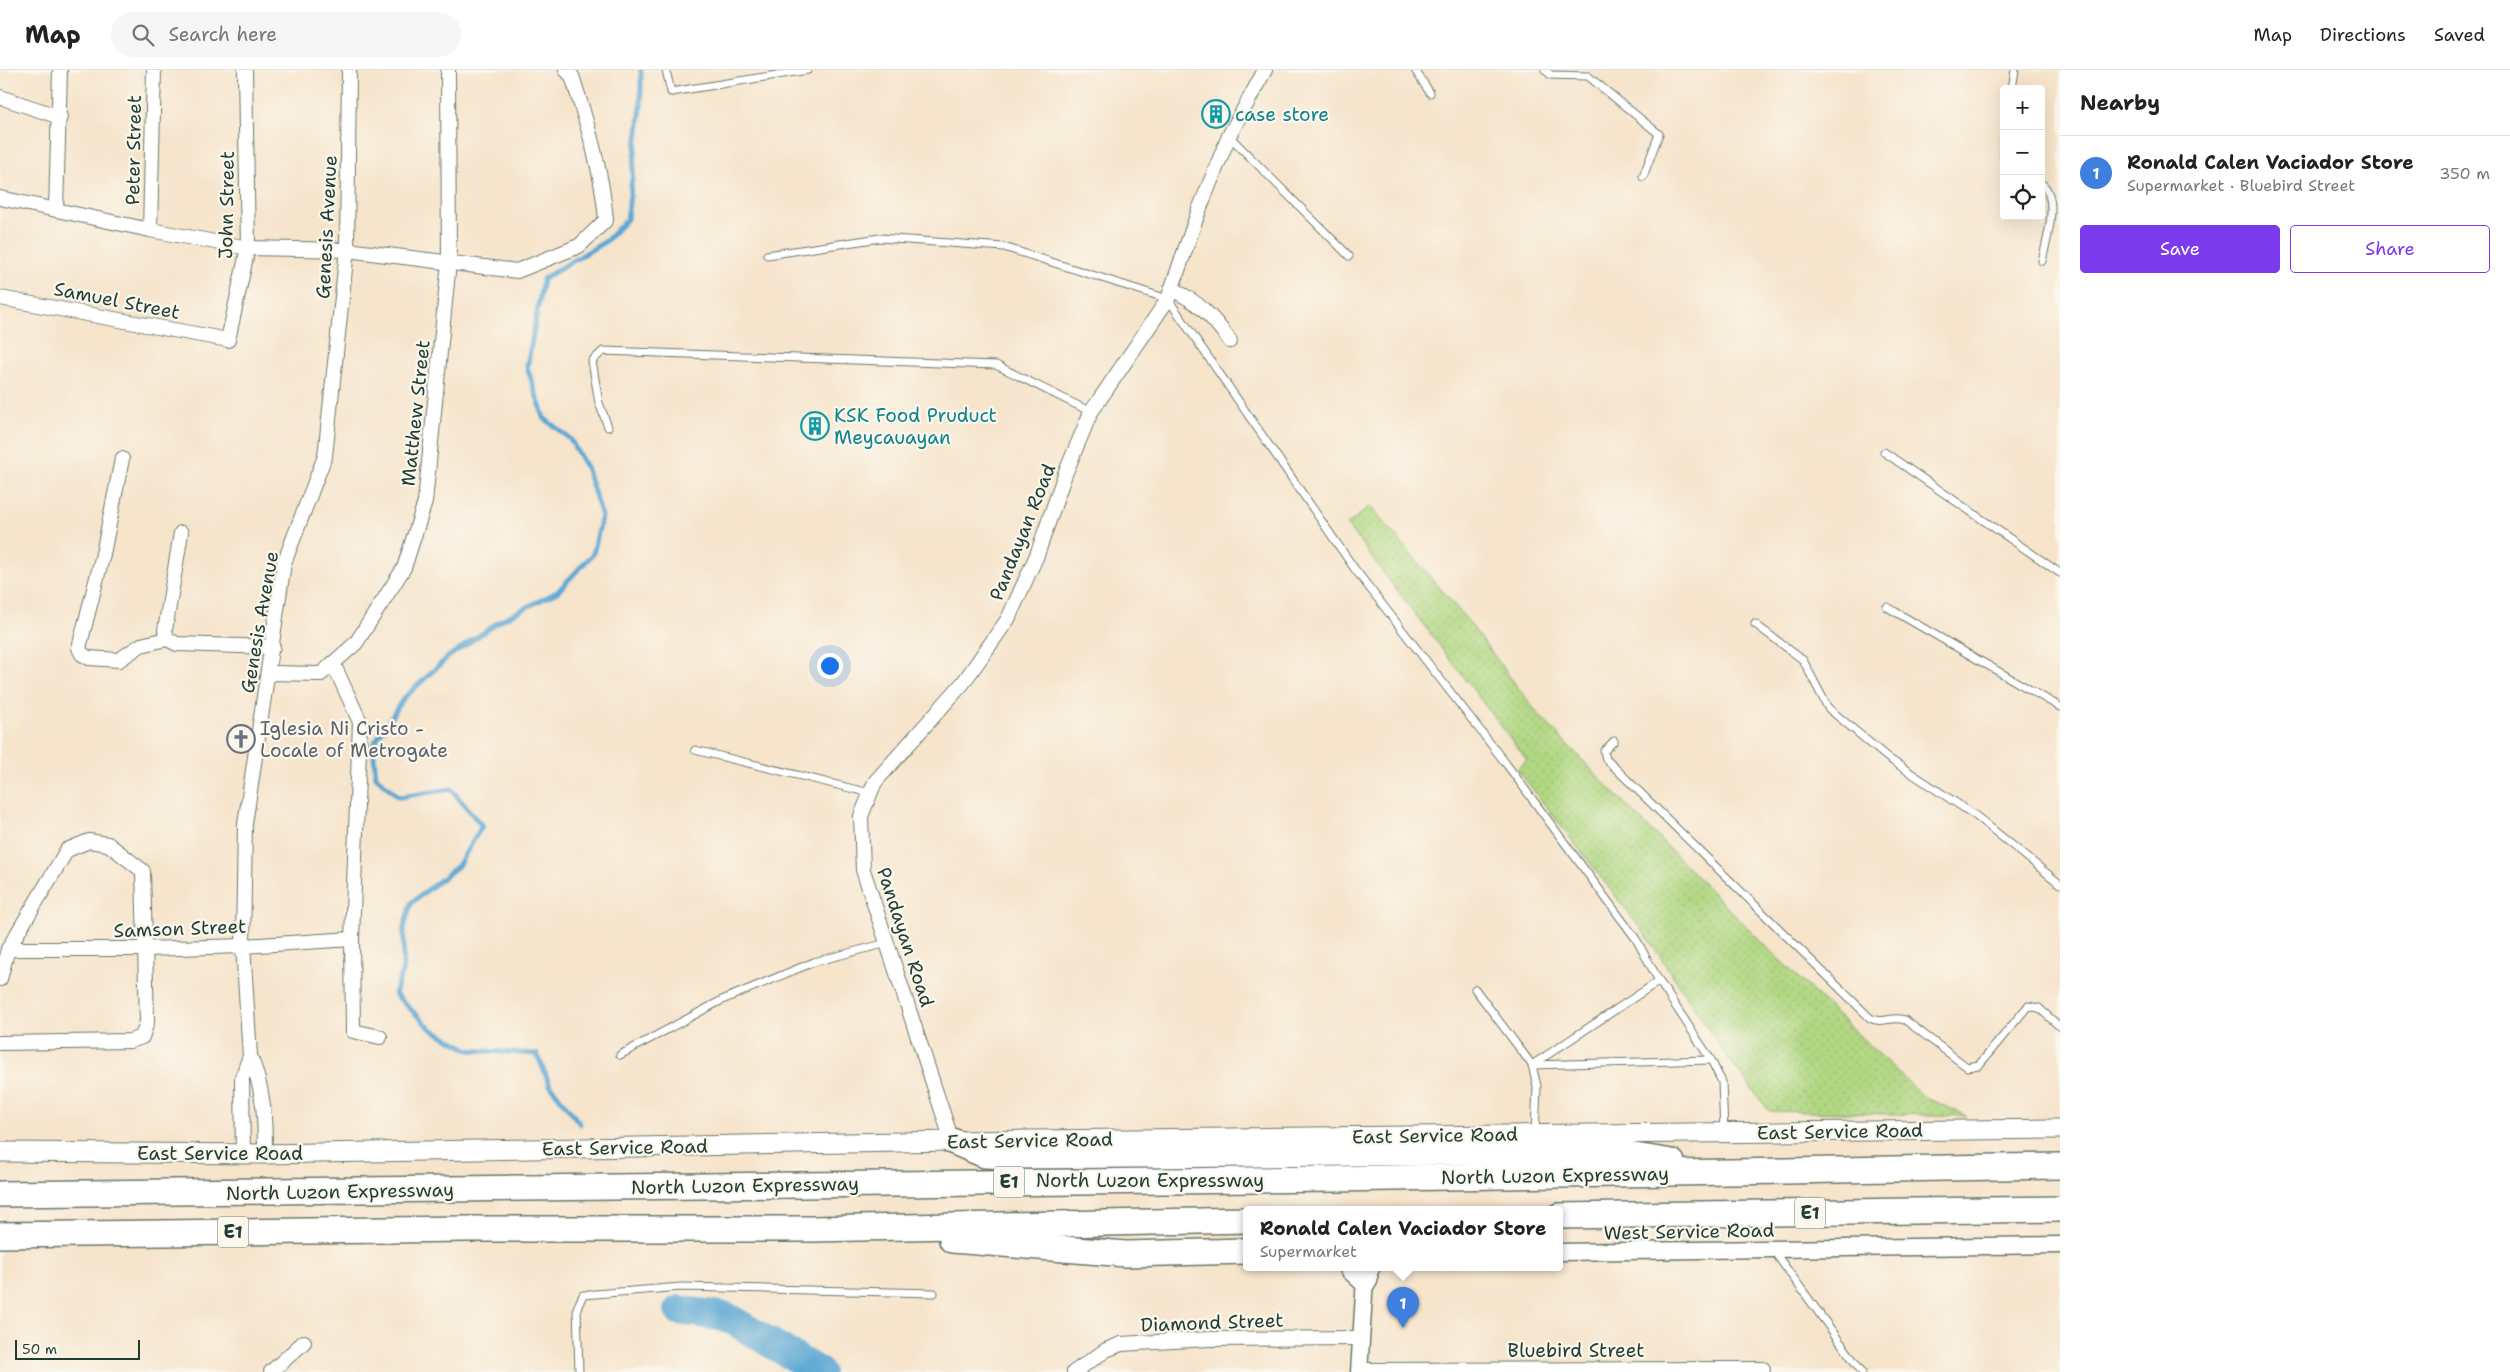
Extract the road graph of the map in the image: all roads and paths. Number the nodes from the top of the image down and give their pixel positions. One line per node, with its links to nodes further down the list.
1 (60, 70): 16 (street)
2 (154, 70): 22 (street, Peter Street)
3 (245, 70): 23 (street, John Street)
4 (349, 70): 24 (street, Genesis Avenue)
5 (448, 70): 28 (street, Matthew Street)
6 (566, 70): 28 (street)
7 (666, 70): 8 (lane)
8 (808, 70)
9 (1265, 70): 17 (street, Pandayan Road)
10 (1415, 70): 14 (lane)
11 (1545, 70): 18 (lane)
12 (2015, 70): 13 (lane)
13 (2013, 85)
14 (1430, 93)
15 (0, 97): 16 (street)
16 (60, 117): 21 (street)
17 (1229, 136): 26 (lane); 29 (street, Pandayan Road)
18 (1643, 177)
19 (2045, 185): 27 (lane)
20 (0, 198): 21 (street)
21 (56, 209): 22 (street)
22 (150, 230): 23 (street)
23 (248, 248): 24 (street); 31 (street, John Street)
24 (347, 250): 28 (street); 42 (street, Genesis Avenue)
25 (767, 255): 29 (lane)
26 (1349, 256)
27 (2042, 261)
28 (449, 262): 43 (street, Matthew Street)
29 (1170, 294): 32 (street); 33 (street, Pandayan Road); 56 (lane)
30 (0, 298): 31 (street, Samuel Street)
31 (228, 340)
32 (1230, 340)
33 (1091, 412): 34 (lane); 48 (street, Pandayan Road)
34 (608, 427)
35 (1884, 452): 38 (lane)
36 (122, 459): 41 (street)
37 (182, 533): 41 (street)
38 (2060, 573)
39 (1888, 607): 45 (lane)
40 (1755, 624): 49 (lane)
41 (167, 639): 42 (street)
42 (273, 647): 44 (street, Genesis Avenue)
43 (333, 664): 44 (street, Matthew Street); 50 (street)
44 (269, 673): 52 (street, Genesis Avenue)
45 (2060, 707)
46 (1614, 741): 58 (lane)
47 (695, 750): 48 (lane)
48 (870, 794): 51 (street, Pandayan Road)
49 (2060, 884)
50 (352, 939): 52 (street, Samson Street); 59 (street)
51 (887, 943): 61 (lane); 68 (street, Pandayan Road)
52 (243, 946): 54 (street, Samson Street); 62 (street, Genesis Avenue)
53 (8, 949): 54 (street, Samson Street); 54 (street); 55 (street)
54 (146, 949): 60 (street)
55 (0, 980)
56 (1660, 981): 63 (lane); 64 (lane)
57 (1475, 990): 64 (lane)
58 (2060, 1027)
59 (380, 1037)
60 (0, 1043)
61 (620, 1055)
62 (250, 1056): 70 (street, Genesis Avenue); 71 (street)
63 (1711, 1060): 64 (lane); 66 (lane)
64 (1532, 1064): 67 (lane)
65 (2060, 1129): 66 (main road, East Service Road)
66 (1724, 1132): 67 (main road, East Service Road)
67 (1535, 1134): 68 (main road, East Service Road)
68 (952, 1141): 71 (main road, East Service Road); 73 (highway)
69 (0, 1152): 70 (main road, East Service Road)
70 (243, 1154): 71 (main road, East Service Road)
71 (265, 1154)
72 (2060, 1166): 73 (highway, North Luzon Expressway / E1)
73 (1731, 1172): 74 (highway, North Luzon Expressway / E1)
74 (0, 1194)
75 (2060, 1209): 76 (highway, E1)
76 (1563, 1216)
77 (1243, 1220): 78 (highway, North Luzon Expressway / E1)
78 (812, 1229): 79 (highway, North Luzon Expressway / E1); 82 (highway)
79 (0, 1235)
80 (2060, 1244): 81 (street, West Service Road)
81 (1773, 1250): 83 (street, West Service Road); 96 (lane)
82 (1243, 1251)
83 (1563, 1252)
84 (1363, 1271): 86 (street)
85 (934, 1293): 94 (lane)
86 (1360, 1338): 91 (street); 95 (street, Diamond Street)
87 (304, 1342): 93 (street)
88 (1763, 1369): 90 (street, Bluebird Street)
89 (1557, 1370): 90 (street, Bluebird Street); 92 (street, Bluebird Street)
90 (1669, 1370)
91 (1359, 1371): 92 (street, Bluebird Street)
92 (1439, 1371)
93 (271, 1372)
94 (579, 1372)
95 (1074, 1372)
96 (1862, 1372)

